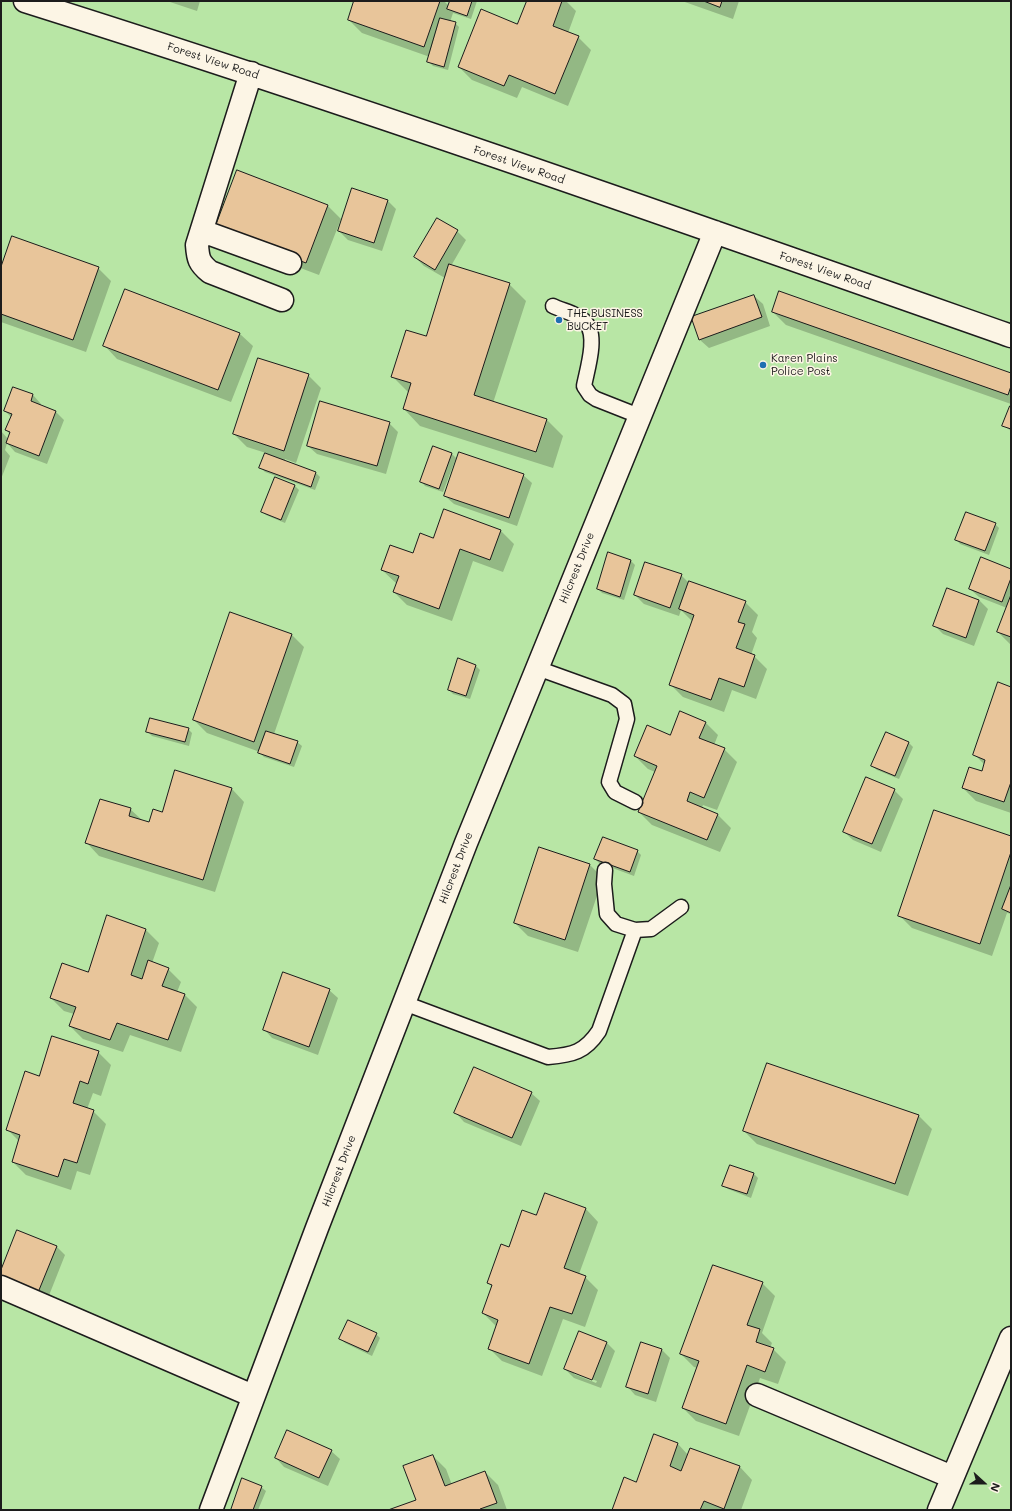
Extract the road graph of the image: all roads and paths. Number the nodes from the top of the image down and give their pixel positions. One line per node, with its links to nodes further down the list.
1 (25, 1): 2 (street, Forest View Road)
2 (251, 73): 3 (street); 4 (street, Forest View Road)
3 (202, 231): 5 (street); 6 (street)
4 (715, 232): 8 (street, Forest View Road); 9 (street, Hilcrest Drive)
5 (290, 263)
6 (282, 300)
7 (553, 306): 9 (lane)
8 (1011, 336)
9 (639, 416): 10 (street, Hilcrest Drive)
10 (537, 668): 11 (lane); 15 (street, Hilcrest Drive)
11 (635, 802)
12 (605, 870): 14 (lane)
13 (681, 907): 14 (lane)
14 (635, 930): 15 (lane)
15 (404, 1003): 19 (street, Hilcrest Drive)
16 (1, 1287): 19 (street)
17 (1011, 1338): 20 (street)
18 (757, 1395): 20 (street)
19 (254, 1396): 21 (street, Hilcrest Drive)
20 (952, 1478): 22 (street)
21 (211, 1510)
22 (939, 1510)

